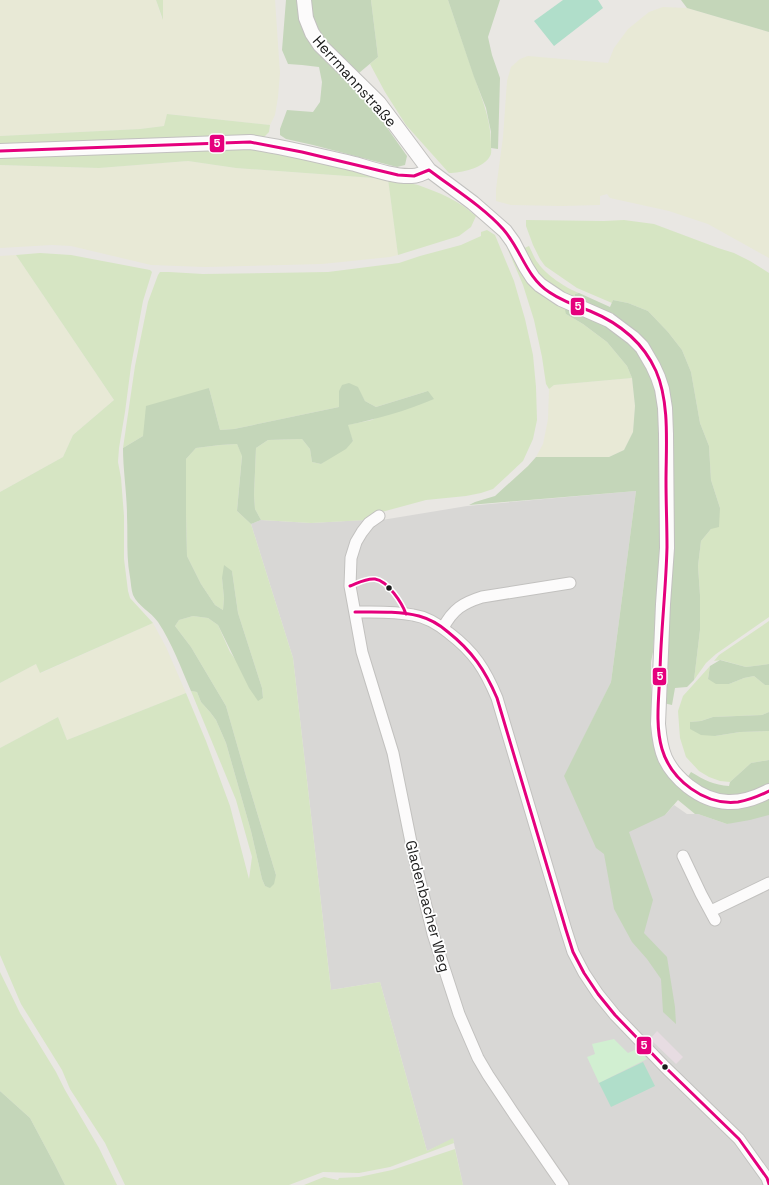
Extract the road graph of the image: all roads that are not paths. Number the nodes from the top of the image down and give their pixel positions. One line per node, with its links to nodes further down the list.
1 (304, 0): 3 (street, Herrmannstraße)
2 (0, 151): 3 (street)
3 (429, 170): 8 (street, Herrmannstraße)
4 (379, 516): 6 (street, Gladenbacher Weg)
5 (570, 583): 7 (street)
6 (355, 612): 7 (street); 12 (street, Gladenbacher Weg)
7 (443, 628): 11 (street)
8 (769, 791)
9 (683, 856): 10 (street)
10 (769, 883)
11 (769, 1184)
12 (563, 1185)

